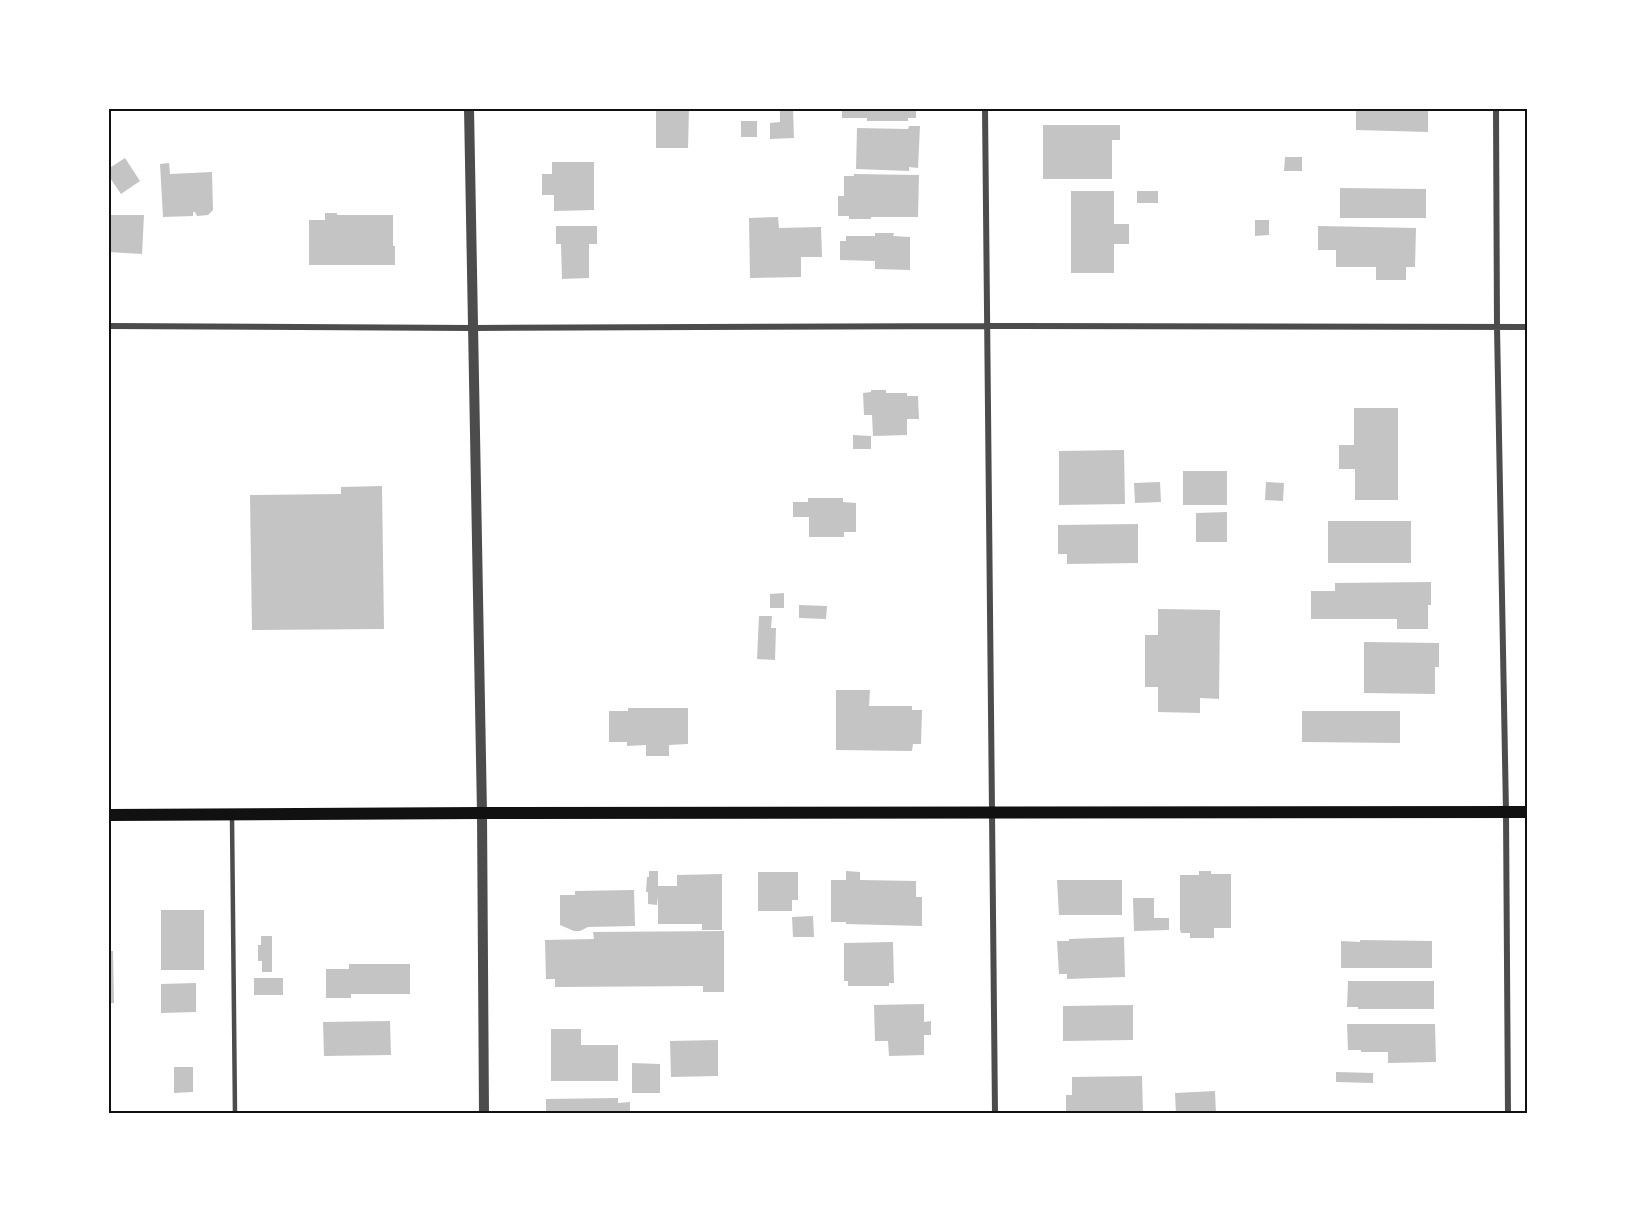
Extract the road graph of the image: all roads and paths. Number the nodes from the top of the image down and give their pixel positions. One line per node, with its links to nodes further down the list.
1 (469, 108): 8 (street)
2 (985, 108): 5 (street)
3 (1496, 108): 6 (street)
4 (108, 326): 8 (street)
5 (986, 326): 6 (street); 8 (street); 12 (street)
6 (1497, 327): 7 (street); 9 (street)
7 (1528, 327)
8 (473, 328): 11 (street)
9 (1506, 812): 10 (main road); 12 (main road); 18 (street)
10 (1528, 812)
11 (482, 813): 12 (main road); 14 (main road); 16 (street)
12 (992, 813): 17 (street)
13 (108, 814): 14 (main road)
14 (232, 814): 15 (lane)
15 (235, 1114)
16 (484, 1114)
17 (994, 1114)
18 (1508, 1114)

